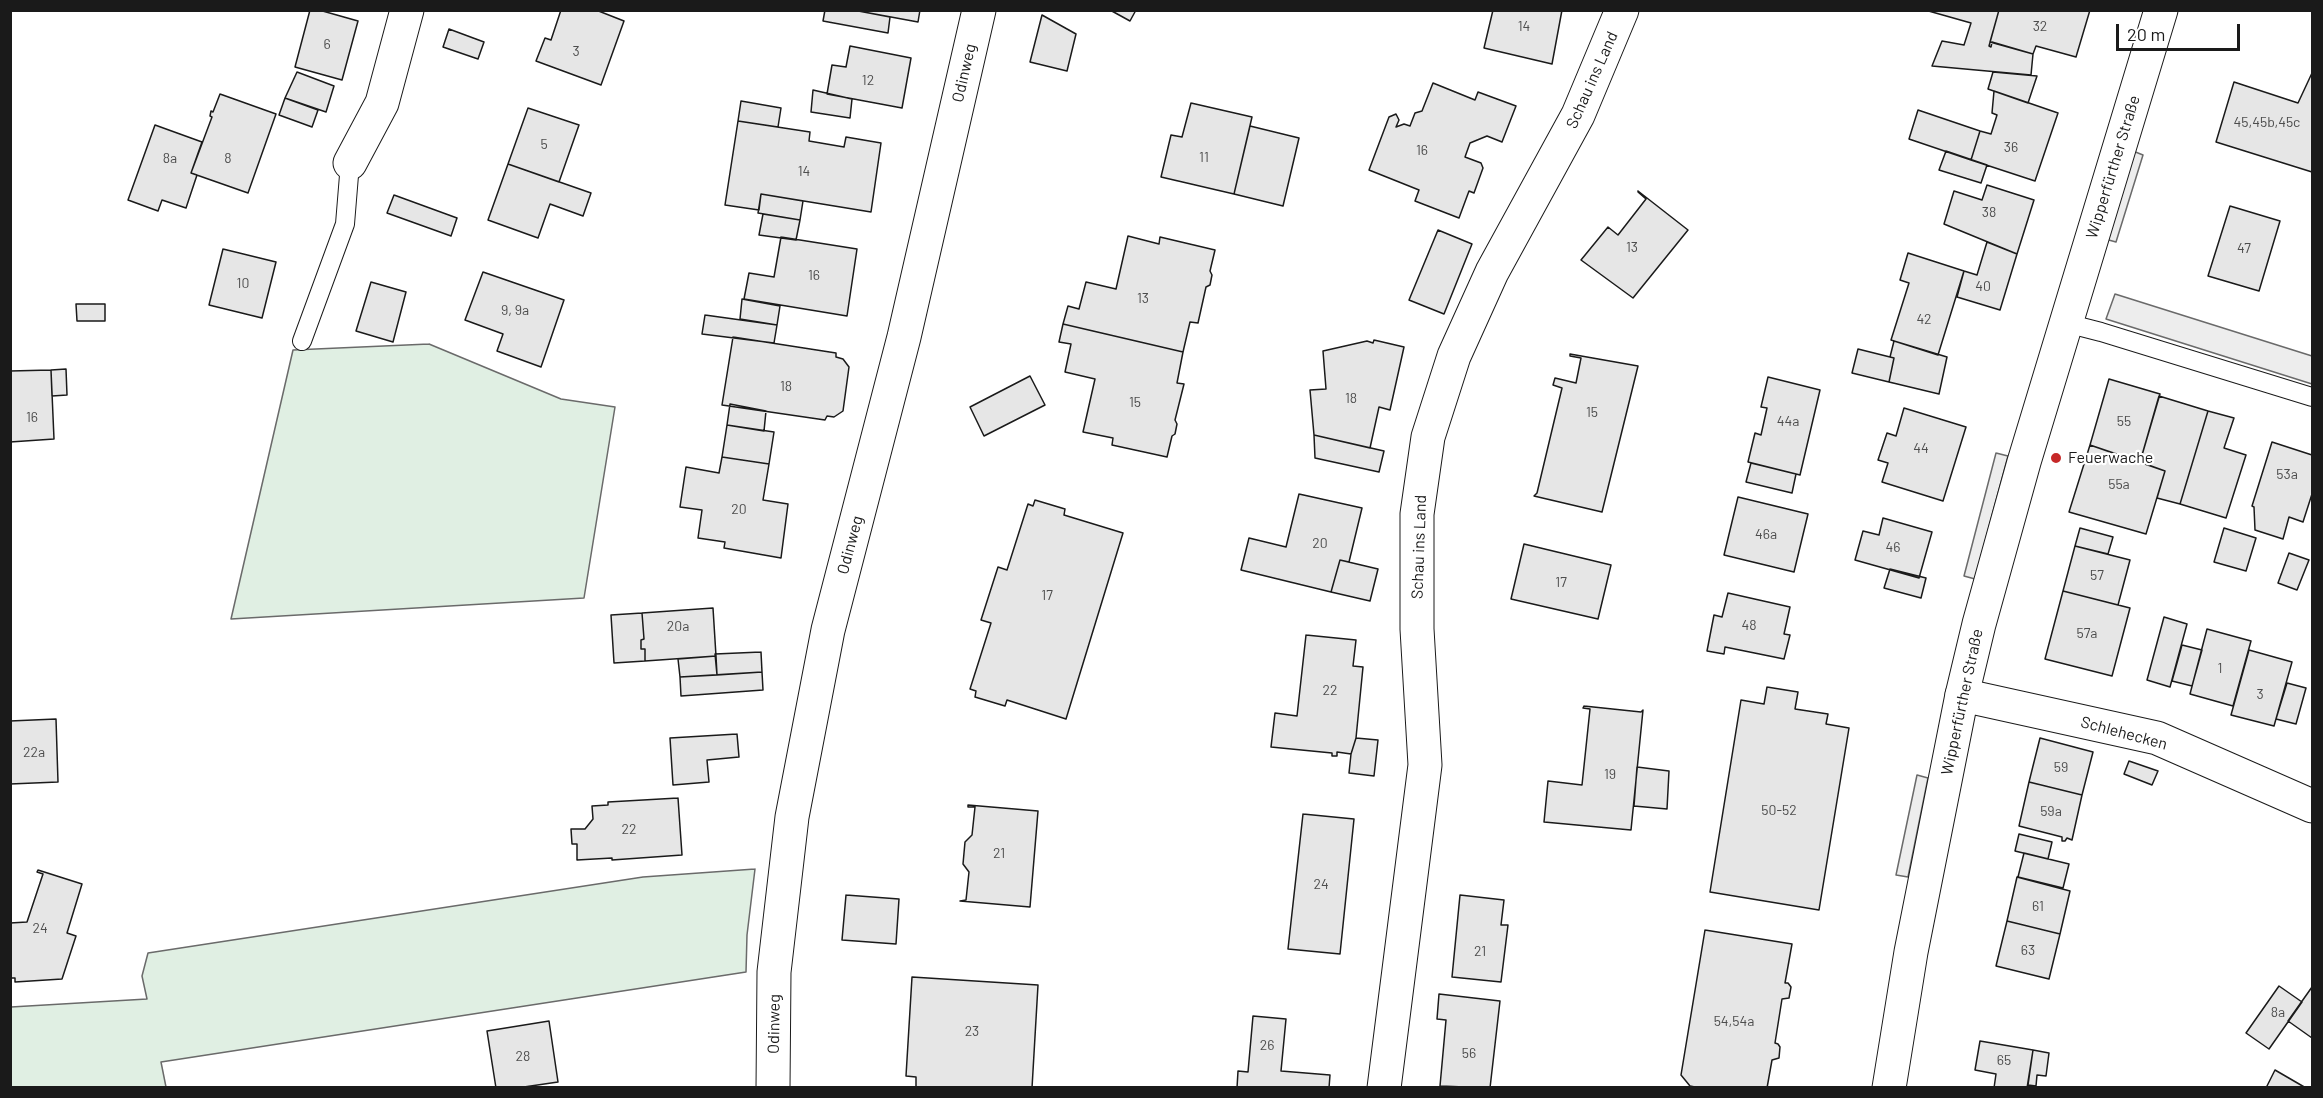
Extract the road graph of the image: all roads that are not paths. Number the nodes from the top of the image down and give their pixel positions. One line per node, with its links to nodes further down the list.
1 (407, 10): 5 (street)
2 (979, 10): 11 (street, Odinweg)
3 (1622, 10): 12 (street, Schau ins Land)
4 (2161, 10): 6 (street, Wipperfürther Straße)
5 (350, 163): 7 (lane)
6 (2066, 323): 8 (lane); 9 (street, Wipperfürther Straße)
7 (302, 341)
8 (2313, 397)
9 (1962, 695): 10 (street, Schlehecken); 13 (street, Wipperfürther Straße)
10 (2313, 806)
11 (773, 1088)
12 (1384, 1088)
13 (1889, 1088)

